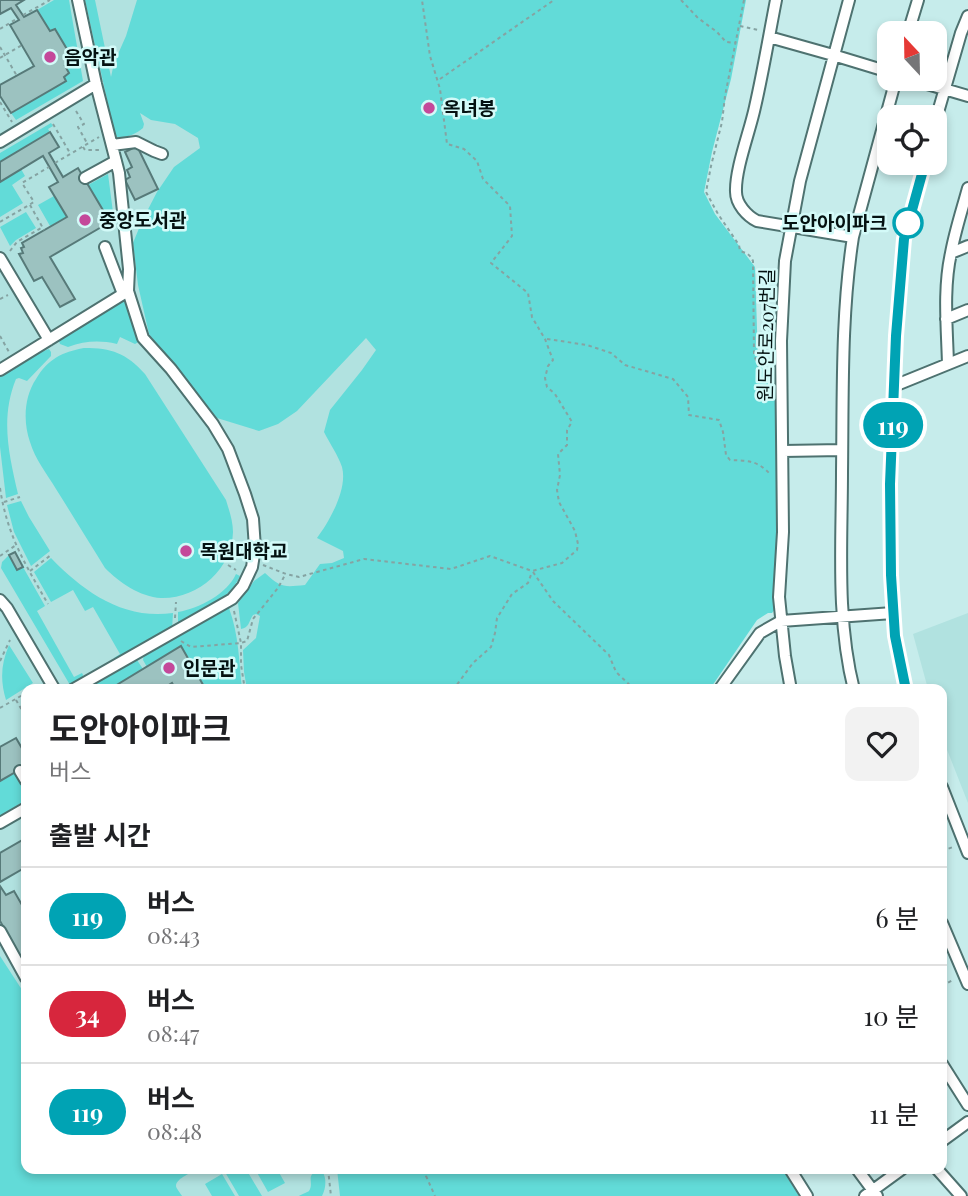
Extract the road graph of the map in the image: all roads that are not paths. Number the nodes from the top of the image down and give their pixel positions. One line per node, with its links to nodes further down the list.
1 (78, 0): 11 (street)
2 (776, 0): 7 (street)
3 (849, 0): 8 (street, 원도안로207번길)
4 (918, 0): 6 (street)
5 (968, 16): 10 (street)
6 (912, 21)
7 (769, 34): 8 (street); 22 (street)
8 (834, 55): 9 (street); 22 (street, 원도안로207번길)
9 (877, 68)
10 (947, 82)
11 (96, 84): 15 (street); 16 (street)
12 (947, 90): 14 (street)
13 (893, 91): 23 (street)
14 (968, 96)
15 (0, 142)
16 (109, 148): 17 (street); 18 (street)
17 (162, 154)
18 (116, 161): 20 (street); 28 (street)
19 (922, 175): 35 (street)
20 (85, 178)
21 (968, 188): 26 (street)
22 (791, 227): 23 (street); 37 (street, 원도안로207번길)
23 (853, 237): 36 (street)
24 (968, 246): 26 (street)
25 (105, 247): 28 (street)
26 (951, 253): 30 (street)
27 (5, 255): 31 (street)
28 (126, 292): 31 (street); 43 (street)
29 (968, 310): 30 (street)
30 (946, 319): 33 (street)
31 (49, 340): 34 (street)
32 (968, 356): 33 (street)
33 (948, 364): 35 (street)
34 (0, 370)
35 (894, 386): 39 (street)
36 (842, 450): 37 (street); 40 (street)
37 (783, 451): 41 (street, 원도안로207번길)
38 (2, 607): 42 (street)
39 (893, 613): 40 (street); 47 (street)
40 (843, 617): 41 (street); 46 (street)
41 (781, 621): 44 (street); 45 (street, 원도안로207번길)
42 (51, 684)
43 (83, 684)
44 (725, 684)
45 (790, 684)
46 (853, 684)
47 (905, 684)
48 (947, 799): 51 (street)
49 (21, 810): 50 (street)
50 (0, 823)
51 (967, 846)
52 (0, 931): 54 (street)
53 (947, 935): 55 (street)
54 (21, 969)
55 (968, 984)
56 (947, 1072): 57 (street)
57 (968, 1105)
58 (968, 1122): 59 (street)
59 (947, 1137)
60 (793, 1174): 65 (street)
61 (860, 1174): 64 (street)
62 (896, 1174): 64 (street)
63 (941, 1174): 66 (street)
64 (872, 1194)
65 (807, 1196)
66 (961, 1196)

